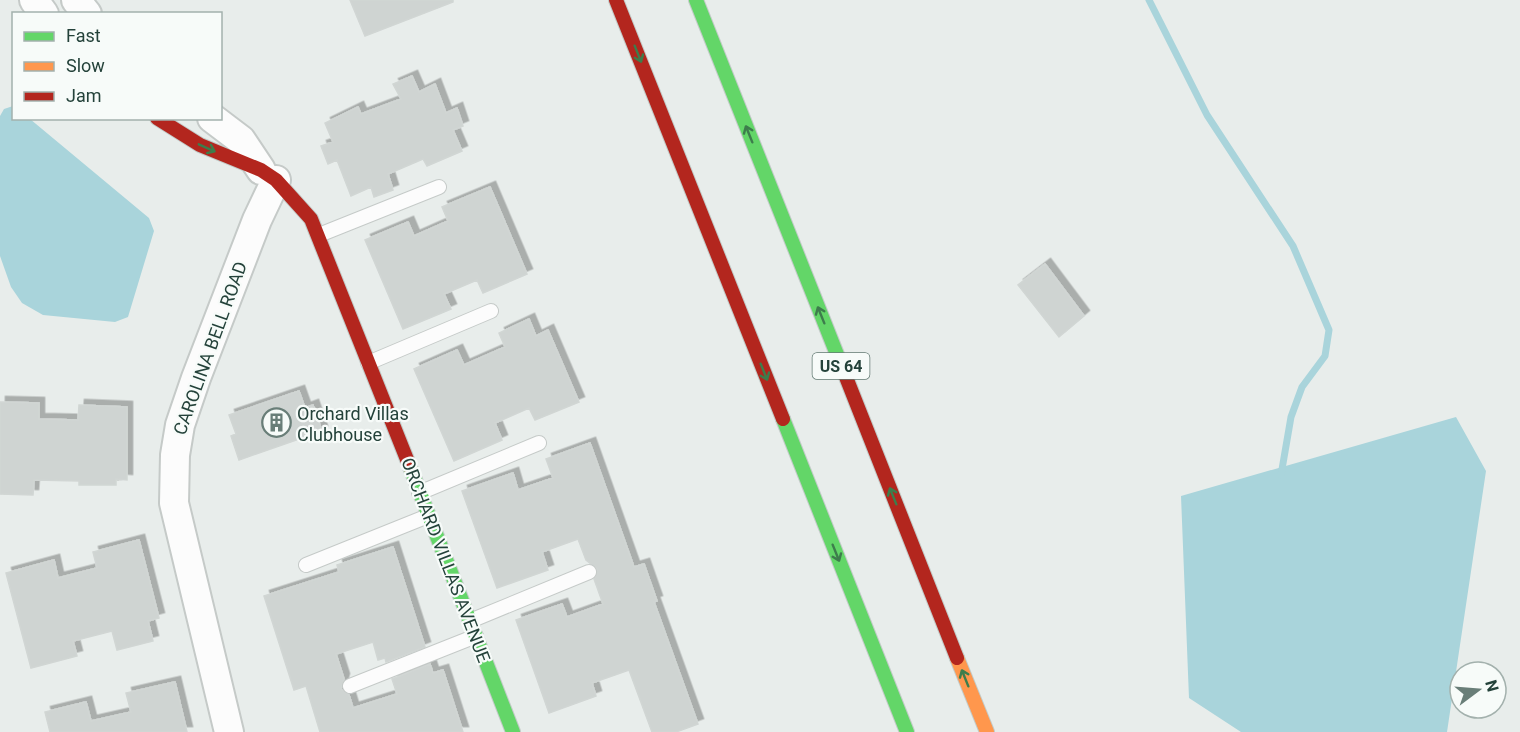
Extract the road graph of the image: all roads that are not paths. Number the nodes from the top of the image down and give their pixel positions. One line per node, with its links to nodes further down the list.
1 (33, 0): 5 (street)
2 (76, 0): 6 (street)
3 (616, 0): 14 (main road, one-way to 14)
4 (696, 0): 27 (main road, US 64, one-way to 4)
5 (42, 12)
6 (85, 12)
7 (160, 120): 9 (main road, ORCHARD VILLAS AVENUE, one-way to 9)
8 (215, 120): 9 (street, ORCHARD VILLAS AVENUE)
9 (269, 175): 12 (main road, ORCHARD VILLAS AVENUE); 24 (street, CAROLINA BELL ROAD)
10 (438, 187): 12 (lane)
11 (685, 210): 14 (main road)
12 (319, 235): 15 (main road, ORCHARD VILLAS AVENUE)
13 (491, 311): 15 (lane)
14 (742, 318): 26 (main road, one-way to 26)
15 (368, 363): 17 (main road, ORCHARD VILLAS AVENUE)
16 (538, 443): 17 (lane)
17 (419, 493): 18 (main road, ORCHARD VILLAS AVENUE)
18 (428, 516): 19 (lane); 21 (main road, ORCHARD VILLAS AVENUE)
19 (306, 565)
20 (589, 572): 21 (lane)
21 (470, 621): 22 (main road, ORCHARD VILLAS AVENUE)
22 (476, 636): 23 (lane); 25 (main road, ORCHARD VILLAS AVENUE)
23 (350, 686)
24 (229, 732)
25 (513, 732)
26 (907, 732)
27 (987, 732)

